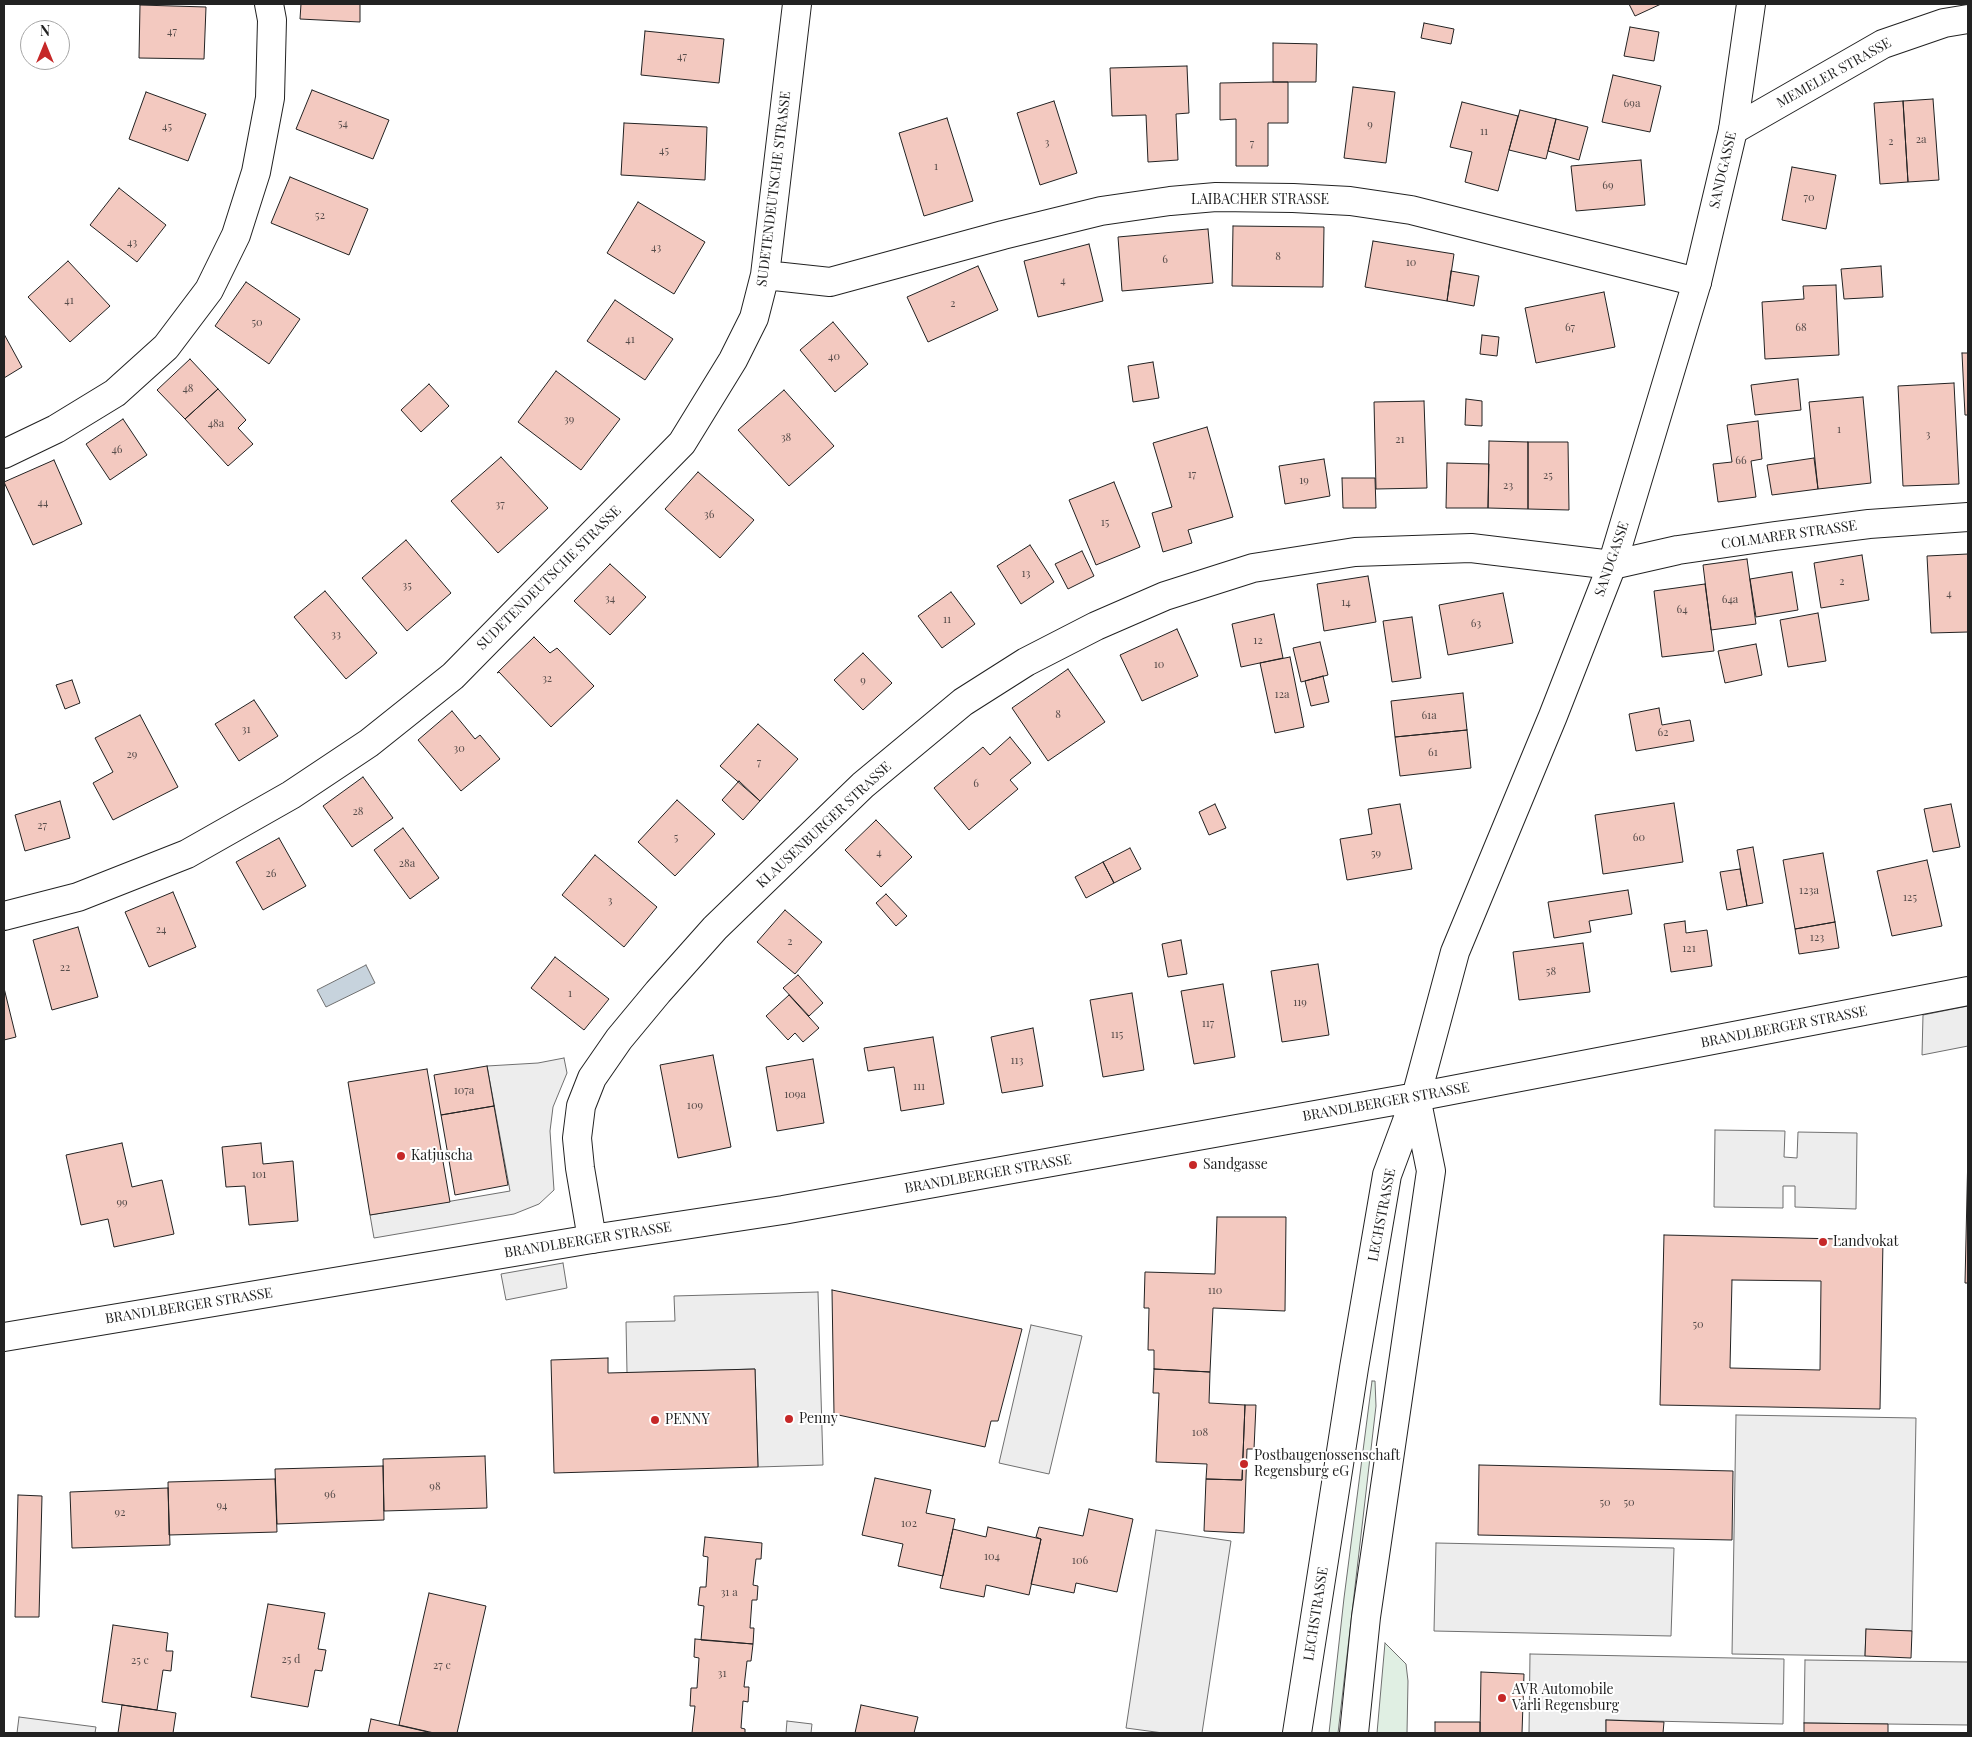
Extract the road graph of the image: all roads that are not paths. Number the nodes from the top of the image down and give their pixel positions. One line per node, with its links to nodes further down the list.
1 (270, 4): 8 (street)
2 (797, 4): 6 (street, SUDETENDEUTSCHE STRASSE)
3 (1751, 4): 5 (street, SANDGASSE)
4 (1968, 19): 5 (street, MEMELER STRASSE)
5 (1733, 130): 7 (street, SANDGASSE)
6 (765, 275): 7 (street, LAIBACHER STRASSE); 11 (street, SUDETENDEUTSCHE STRASSE)
7 (1697, 282): 10 (street, SANDGASSE)
8 (4, 454)
9 (1968, 517): 10 (street, COLMARER STRASSE)
10 (1612, 565): 13 (street, SANDGASSE); 14 (street, KLAUSENBURGER STRASSE)
11 (4, 916)
12 (1968, 991): 13 (street, BRANDLBERGER STRASSE)
13 (1416, 1097): 14 (street, BRANDLBERGER STRASSE); 16 (street, LECHSTRASSE); 17 (street)
14 (592, 1239): 15 (street, BRANDLBERGER STRASSE)
15 (4, 1337)
16 (1296, 1733)
17 (1354, 1733)

